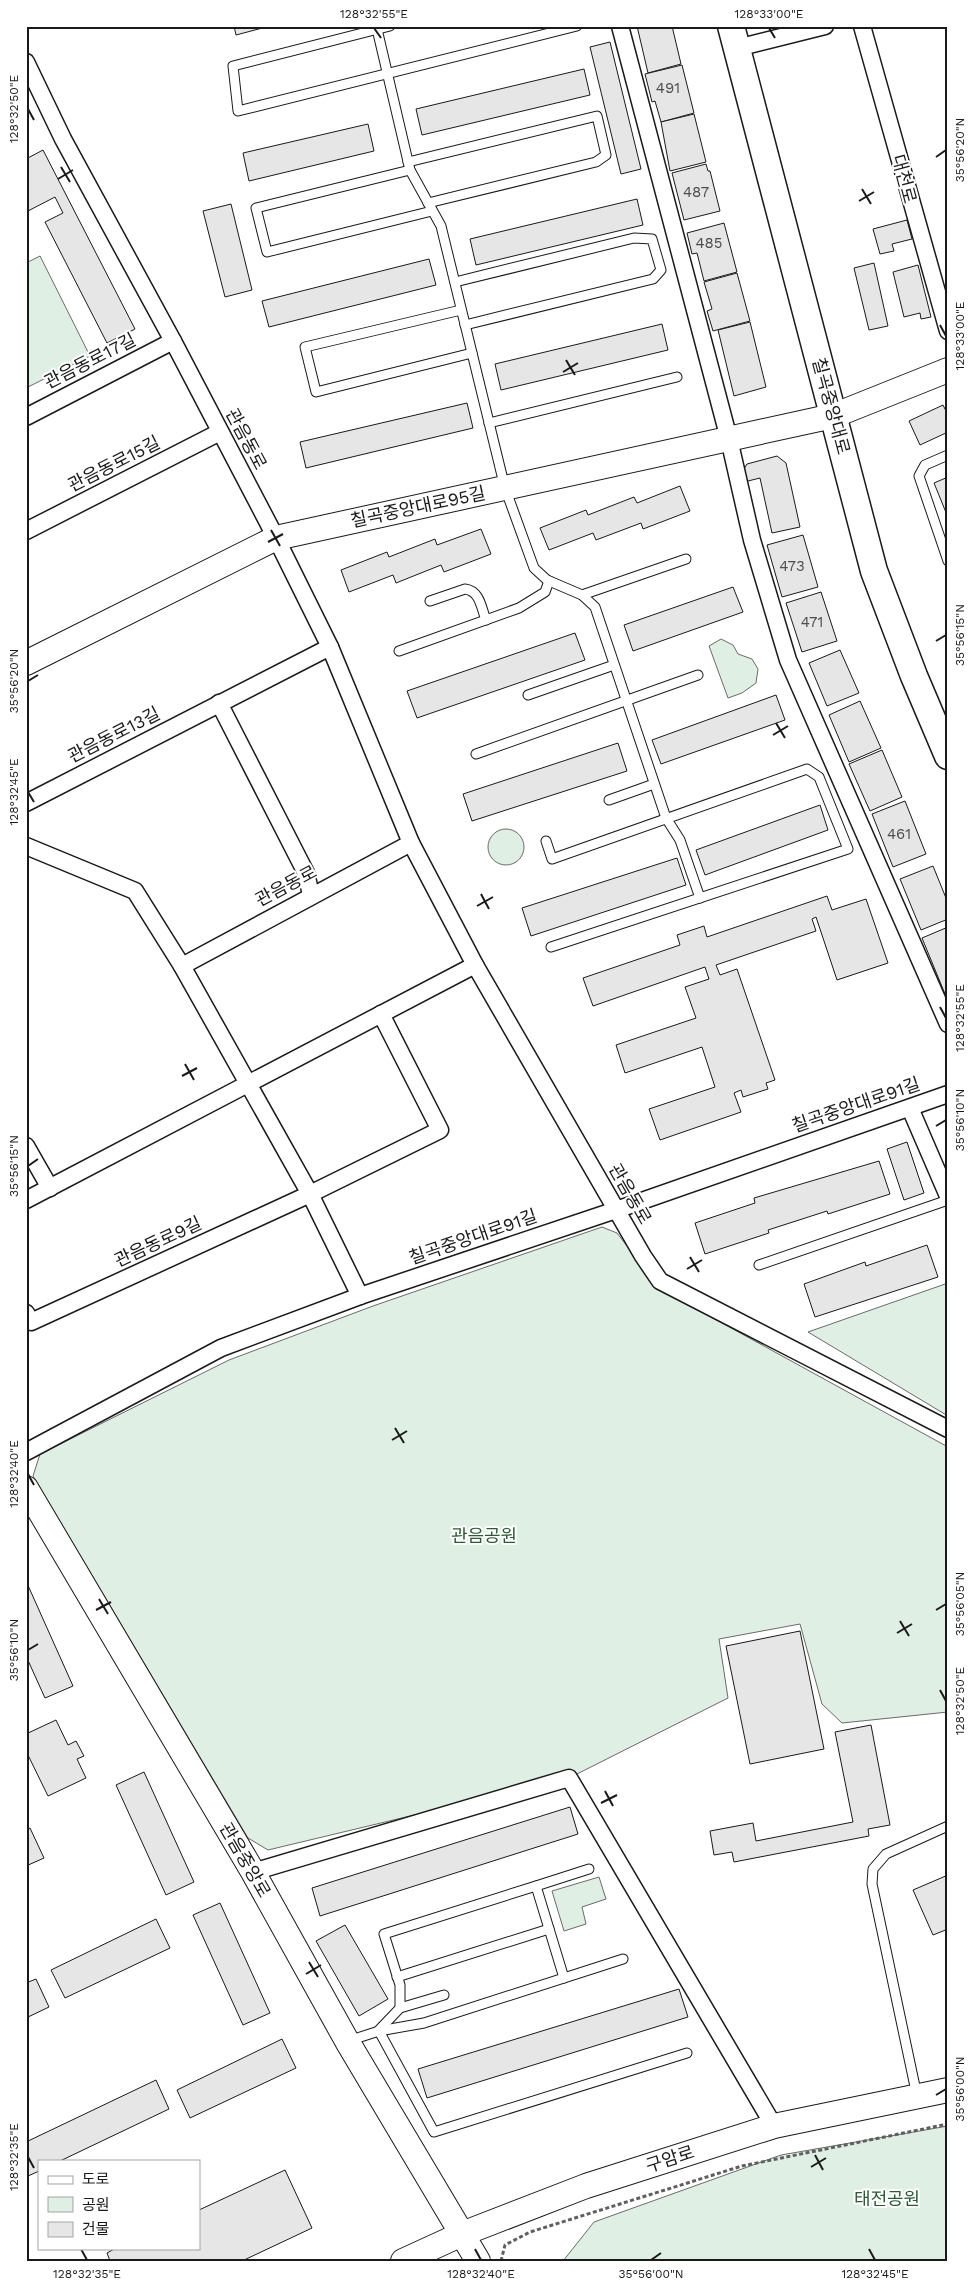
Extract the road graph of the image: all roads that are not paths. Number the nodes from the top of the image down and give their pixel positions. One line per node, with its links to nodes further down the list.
1 (390, 26): 6 (lane)
2 (577, 26): 9 (lane)
3 (620, 26): 24 (street)
4 (825, 26): 7 (street, 칠곡중앙대로)
5 (862, 26): 15 (street, 대천로)
6 (377, 30): 9 (lane); 9 (lane)
7 (734, 37): 20 (main road, 칠곡중앙대로)
8 (26, 62): 16 (street, 관음동로)
9 (387, 74): 10 (lane)
10 (409, 166): 11 (lane); 11 (lane); 11 (lane)
11 (430, 207): 12 (lane)
12 (455, 282): 13 (lane); 14 (lane)
13 (461, 310): 14 (lane); 17 (lane)
14 (465, 325): 17 (lane)
15 (948, 331)
16 (173, 341): 21 (street, 관음동로17길); 23 (street, 관음동로)
17 (472, 353): 22 (lane)
18 (948, 370): 20 (main road)
19 (677, 377): 22 (lane)
20 (833, 416): 24 (main road, 칠곡중앙대로95길); 44 (main road, 칠곡중앙대로)
21 (26, 417)
22 (489, 422): 26 (lane)
23 (220, 432): 27 (street, 관음동로15길); 28 (street, 관음동로)
24 (729, 439): 26 (main road, 칠곡중앙대로95길); 58 (street)
25 (948, 456): 30 (lane)
26 (505, 488): 28 (main road, 칠곡중앙대로95길); 31 (lane)
27 (26, 531)
28 (276, 538): 35 (street, 관음동로); 37 (main road, 칠곡중앙대로95길)
29 (686, 559): 32 (lane)
30 (948, 561)
31 (550, 581): 32 (lane); 34 (lane)
32 (582, 595): 38 (lane)
33 (430, 601): 34 (lane)
34 (486, 620): 36 (lane)
35 (330, 647): 42 (street, 관음동로13길); 50 (street, 관음동로)
36 (399, 651)
37 (26, 663)
38 (614, 665): 40 (lane); 41 (lane)
39 (698, 675): 41 (lane)
40 (528, 695)
41 (626, 699): 43 (lane); 45 (lane)
42 (220, 703): 47 (street, 관음동로13길); 52 (street)
43 (476, 754)
44 (948, 756)
45 (654, 784): 46 (lane); 48 (lane)
46 (609, 800)
47 (26, 803)
48 (666, 818): 49 (lane); 53 (lane); 53 (lane)
49 (546, 841)
50 (411, 843): 52 (street, 관음동로); 55 (street, 관음동로)
51 (26, 846): 56 (street)
52 (311, 895): 56 (street, 관음동로)
53 (700, 898): 54 (lane)
54 (551, 946)
55 (475, 964): 57 (street); 67 (street, 관음동로)
56 (182, 966): 59 (street)
57 (381, 1014): 59 (street); 64 (street, 관음동로9길)
58 (948, 1024)
59 (248, 1084): 63 (street); 64 (street)
60 (948, 1094): 61 (street, 칠곡중앙대로91길)
61 (910, 1108): 65 (street); 67 (street, 칠곡중앙대로91길)
62 (26, 1146): 63 (street)
63 (50, 1188): 66 (street)
64 (310, 1194): 69 (street); 70 (street, 관음동로9길)
65 (947, 1195): 68 (lane)
66 (26, 1200)
67 (616, 1210): 69 (street, 칠곡중앙대로91길); 71 (street, 관음동로)
68 (759, 1265)
69 (360, 1296): 72 (street, 칠곡중앙대로91길)
70 (26, 1313)
71 (948, 1429)
72 (26, 1452)
73 (26, 1488): 76 (main road, 관음중앙로)
74 (948, 1826): 88 (lane)
75 (590, 1869): 77 (lane)
76 (253, 1872): 85 (main road, 관음중앙로); 89 (street)
77 (536, 1886): 78 (lane); 80 (lane)
78 (549, 1929): 80 (lane); 81 (lane)
79 (623, 1958): 81 (lane)
80 (397, 1977): 83 (lane)
81 (564, 1978): 84 (lane)
82 (444, 1995): 83 (lane)
83 (400, 2008): 84 (lane)
84 (379, 2031): 85 (lane); 86 (lane)
85 (348, 2041): 90 (main road, 관음중앙로)
86 (687, 2053)
87 (948, 2090): 88 (main road, 구암로)
88 (917, 2096): 89 (main road, 구암로)
89 (774, 2126): 90 (main road, 구암로)
90 (462, 2234): 91 (main road, 구암로); 92 (main road, 관음중앙로)
91 (403, 2261)
92 (478, 2261)

